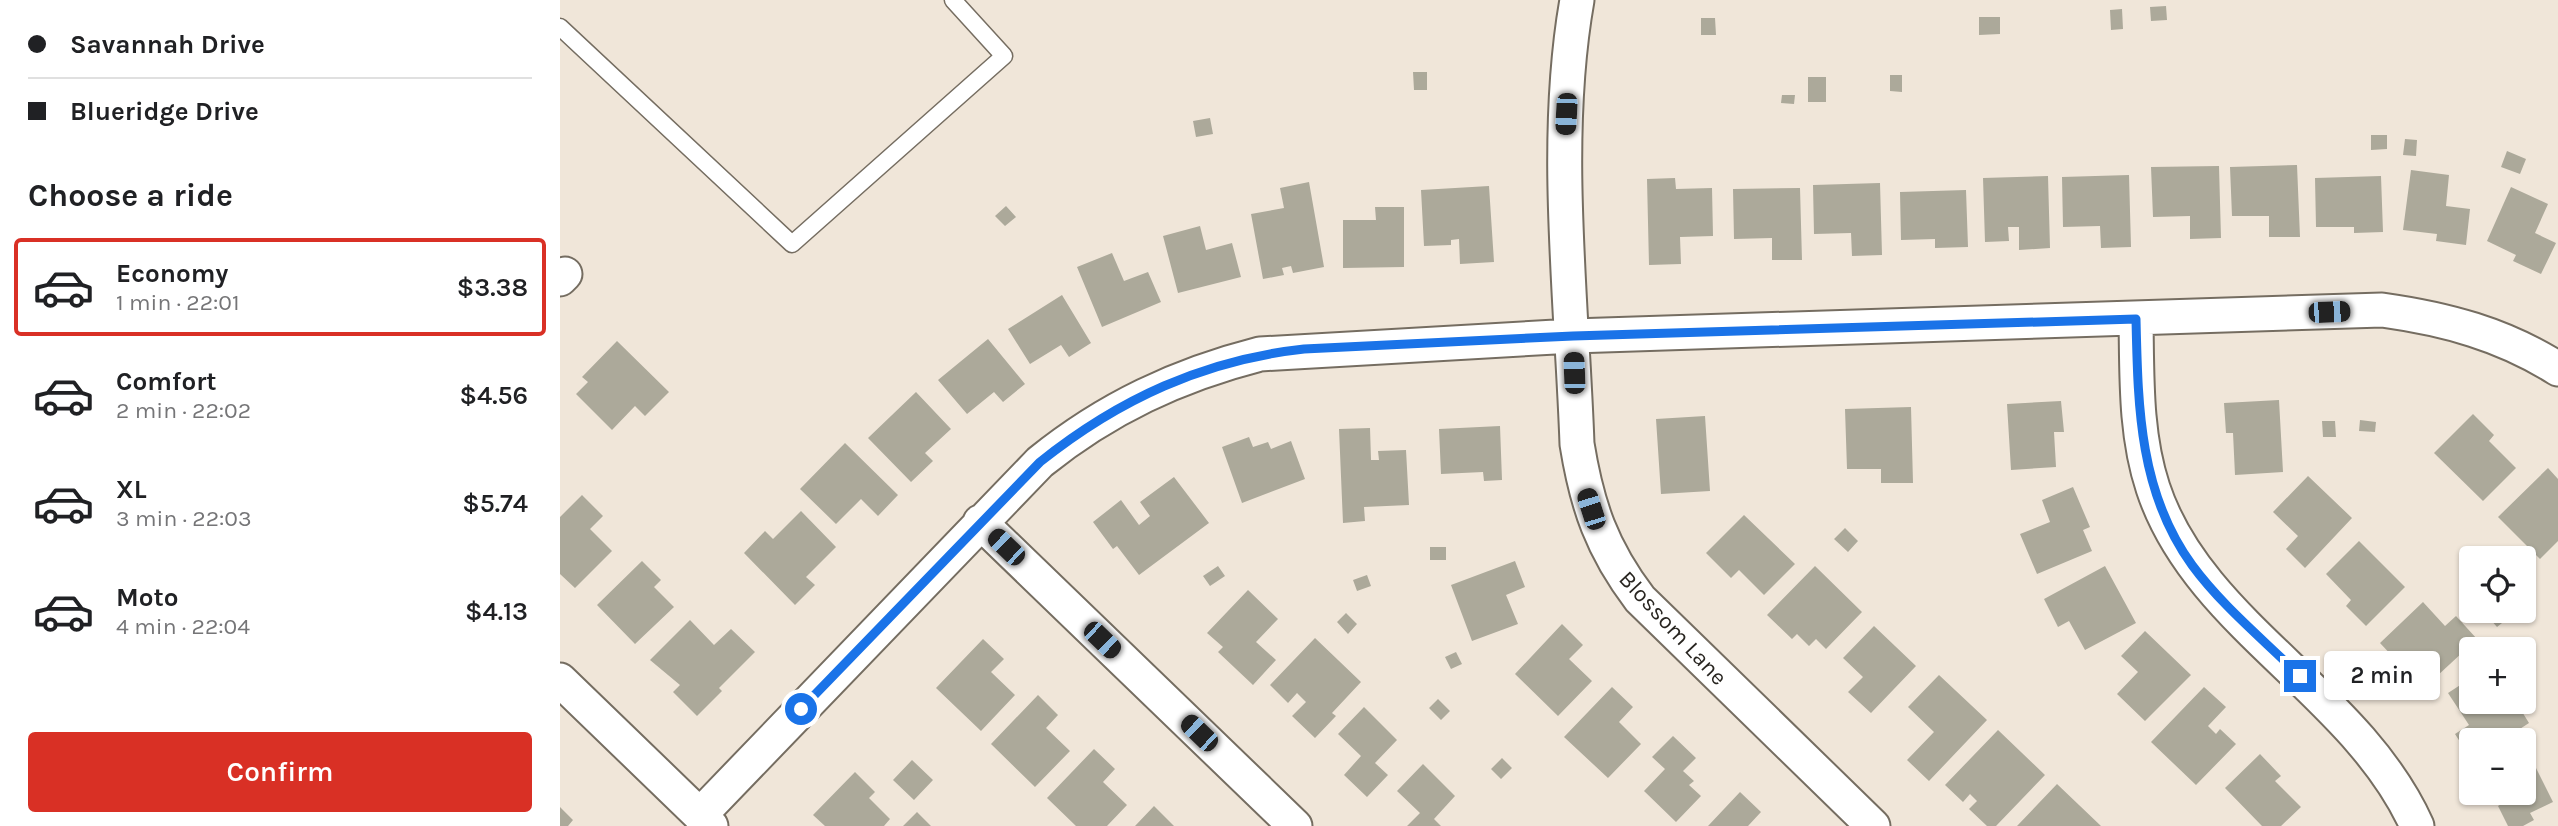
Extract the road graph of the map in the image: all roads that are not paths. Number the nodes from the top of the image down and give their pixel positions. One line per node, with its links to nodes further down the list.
1 (953, 0): 3 (lane)
2 (1577, 0): 5 (street, Blossom Lane)
3 (560, 27)
4 (2136, 319): 5 (street); 6 (street); 12 (street)
5 (1573, 336): 7 (street); 11 (street, Blossom Lane)
6 (2558, 369)
7 (980, 522): 9 (street); 10 (street)
8 (560, 680): 9 (street)
9 (705, 820)
10 (1295, 826)
11 (1873, 826)
12 (2417, 826)

